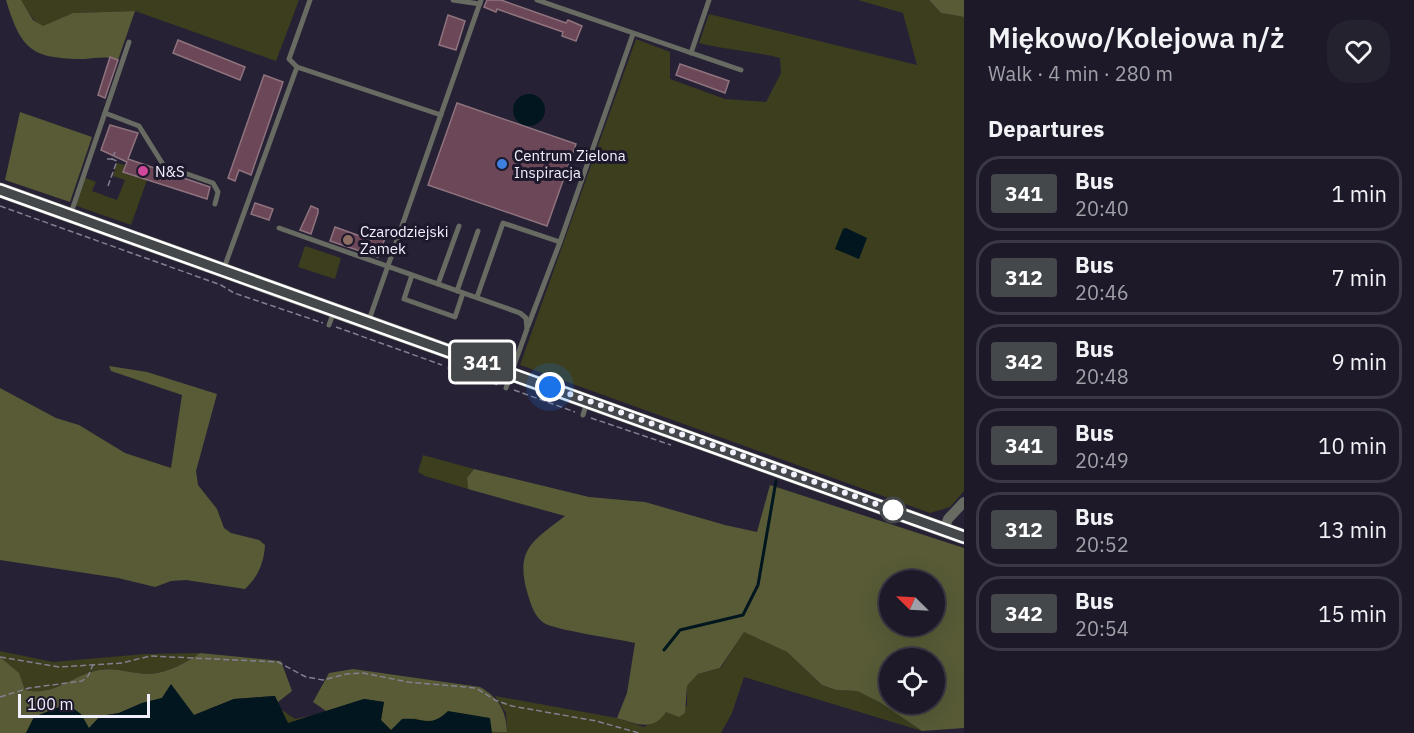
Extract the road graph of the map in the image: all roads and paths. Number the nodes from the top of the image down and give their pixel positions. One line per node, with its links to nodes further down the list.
1 (310, 0): 9 (lane)
2 (453, 0): 5 (lane)
3 (537, 0): 6 (lane)
4 (709, 0): 8 (lane)
5 (481, 2): 12 (lane)
6 (633, 34): 8 (lane); 24 (lane)
7 (129, 42): 11 (lane)
8 (691, 53): 10 (lane)
9 (297, 67): 12 (lane); 26 (lane)
10 (741, 70)
11 (105, 113): 18 (lane); 20 (lane)
12 (441, 115): 25 (lane)
13 (115, 152): 15 (path)
14 (107, 159): 15 (path)
15 (112, 159): 16 (path)
16 (108, 186)
17 (0, 190): 20 (main road)
18 (215, 204)
19 (0, 206): 33 (path)
20 (71, 215): 26 (main road)
21 (459, 226): 28 (lane)
22 (279, 228): 25 (lane)
23 (478, 231): 29 (lane)
24 (560, 242): 30 (lane); 34 (lane)
25 (388, 267): 27 (lane); 32 (lane)
26 (223, 270): 31 (main road)
27 (412, 275): 28 (lane); 29 (lane)
28 (438, 284): 29 (lane)
29 (460, 292): 30 (lane)
30 (477, 297): 34 (lane)
31 (334, 310): 32 (main road); 33 (lane)
32 (368, 322): 35 (main road)
33 (329, 325): 35 (path)
34 (527, 329): 36 (lane)
35 (453, 360): 36 (main road); 36 (path)
36 (509, 380): 37 (main road); 37 (path)
37 (585, 408): 38 (path); 40 (main road)
38 (680, 446)
39 (964, 502): 40 (street)
40 (944, 529): 41 (main road)
41 (964, 537)
42 (0, 657): 43 (path)
43 (93, 665): 44 (path); 45 (path)
44 (0, 697)
45 (639, 733)

